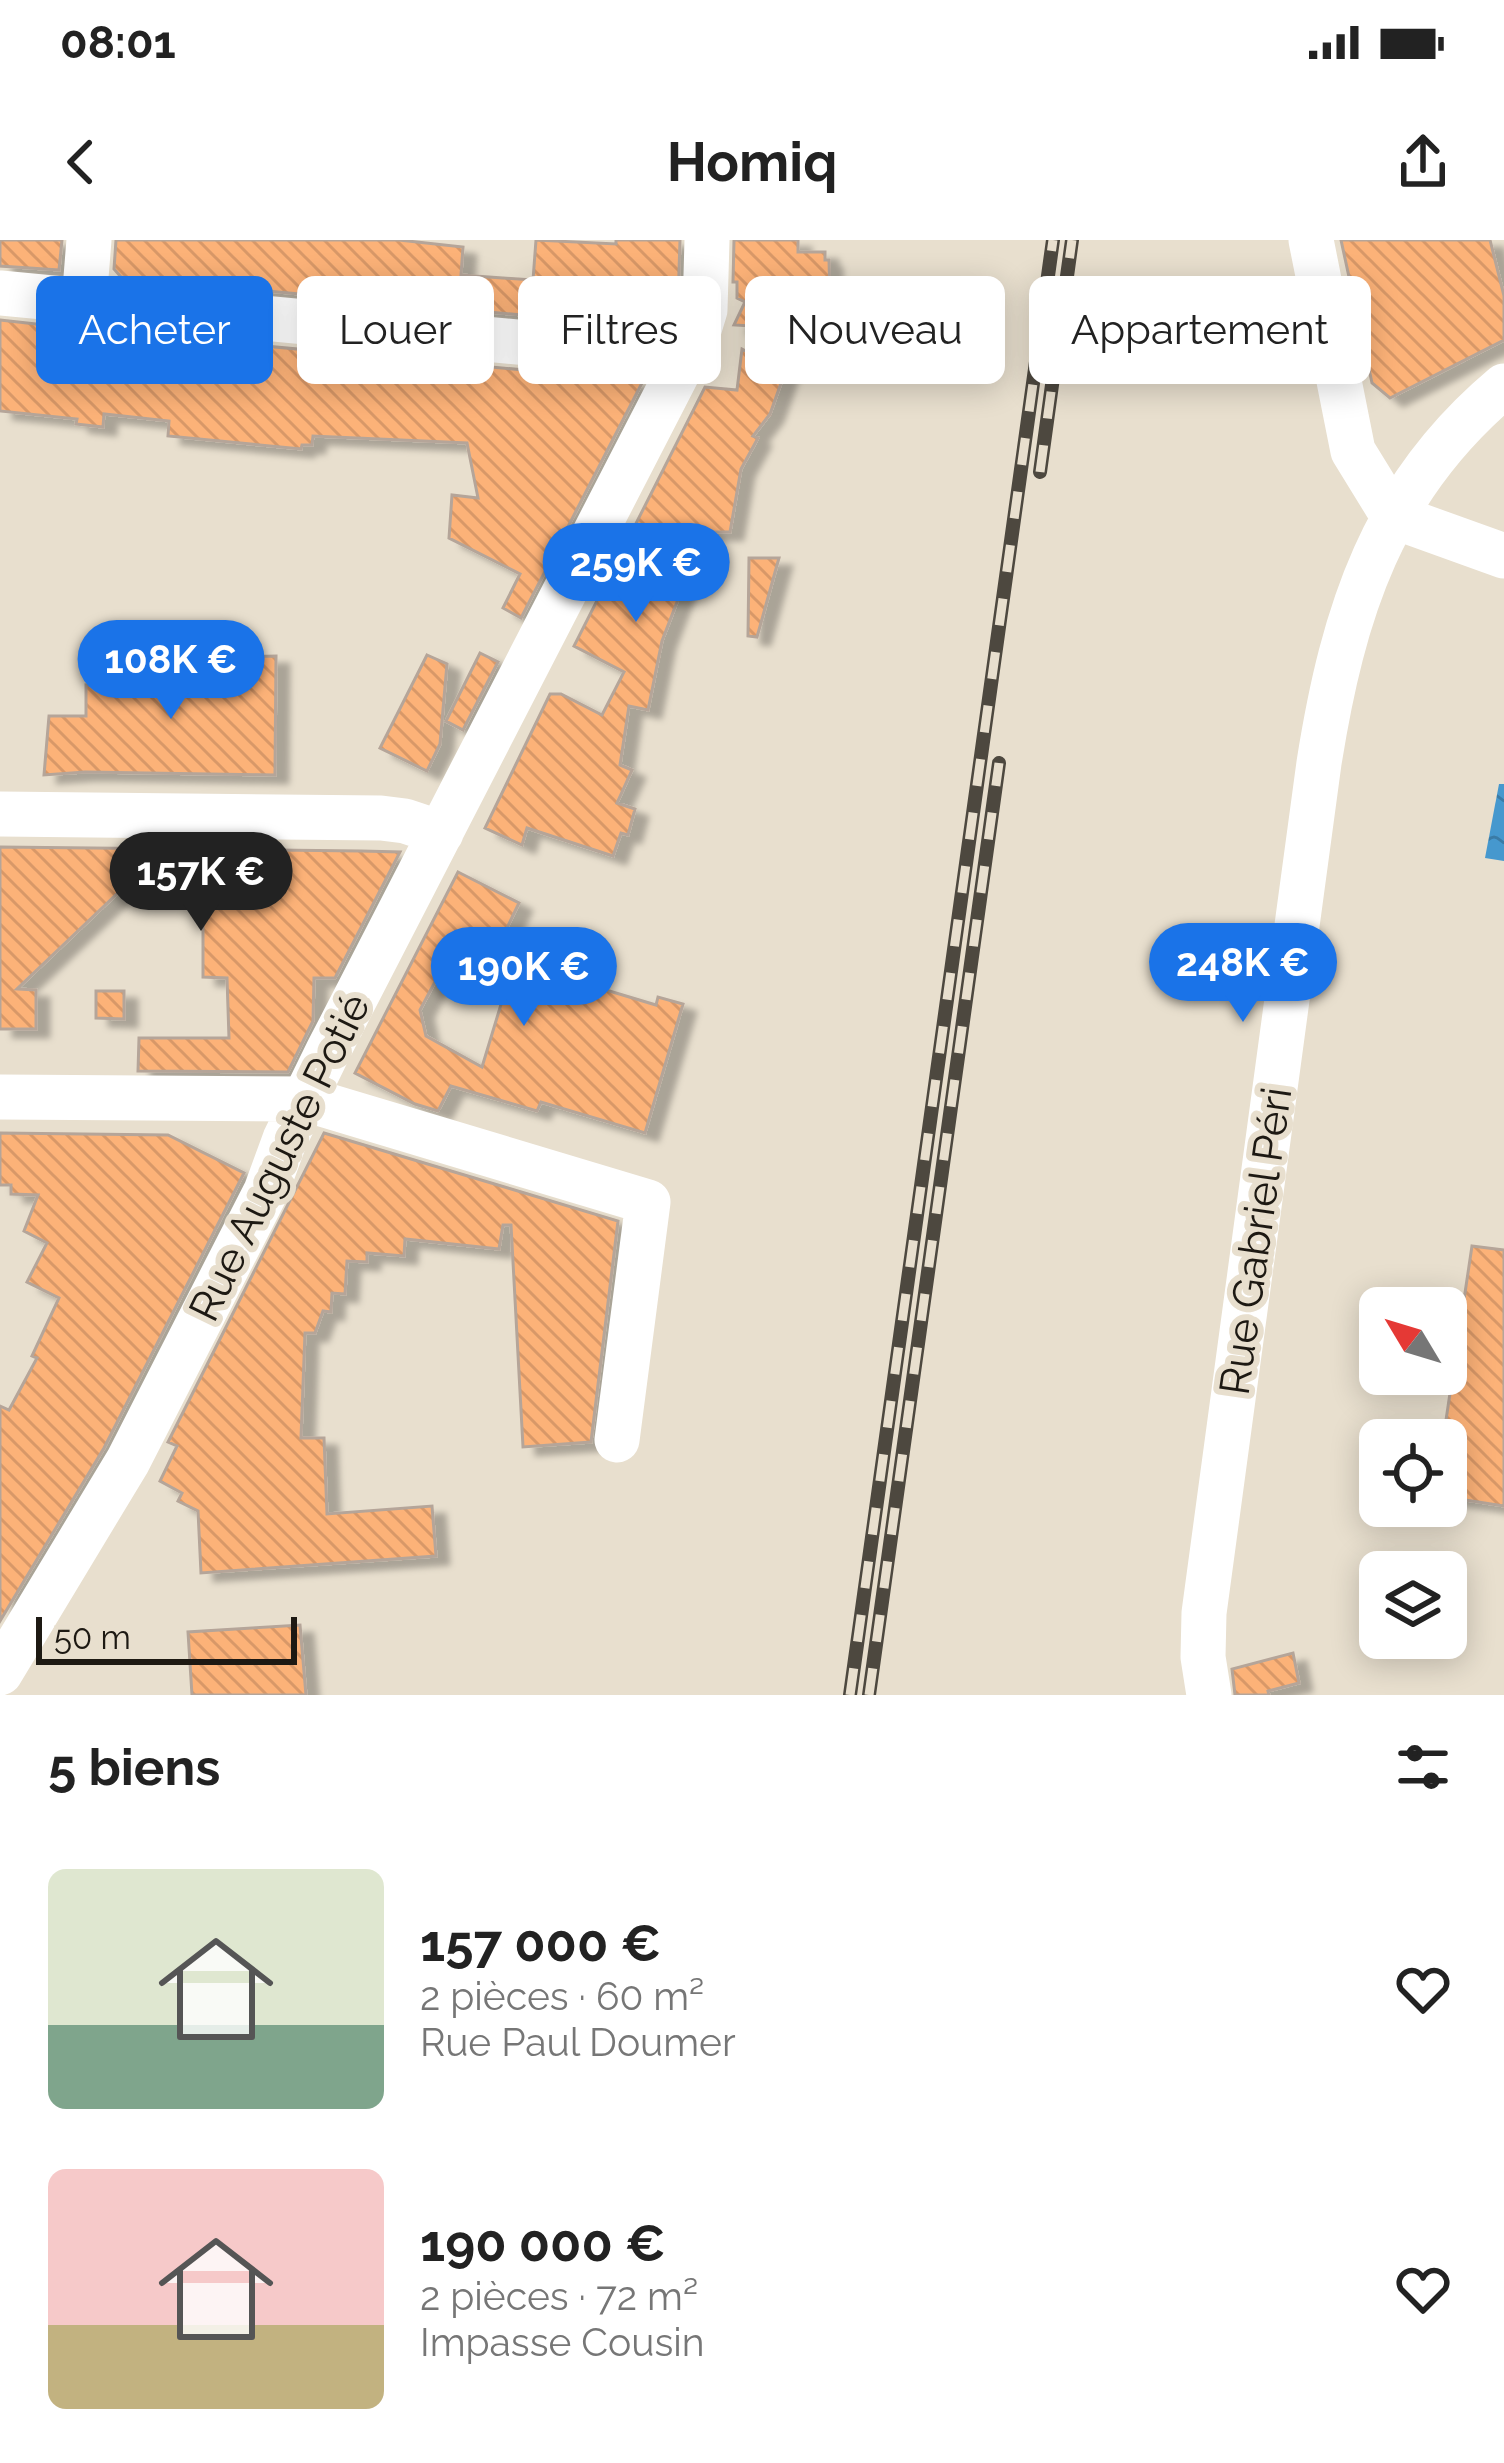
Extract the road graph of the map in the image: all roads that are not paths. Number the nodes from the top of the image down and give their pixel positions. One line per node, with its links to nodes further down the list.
1 (89, 240): 4 (street)
2 (707, 240): 5 (street, Rue Auguste Potié)
3 (1311, 240): 12 (street)
4 (86, 276)
5 (706, 276)
6 (0, 293): 7 (street)
7 (36, 297)
8 (273, 320): 9 (street)
9 (518, 342)
10 (672, 384): 15 (street, Rue Auguste Potié)
11 (1504, 386): 12 (street, Rue Gabriel Péri)
12 (1393, 516): 13 (street); 20 (street, Rue Gabriel Péri)
13 (1504, 556)
14 (0, 814): 15 (street)
15 (441, 833): 17 (street, Rue Auguste Potié)
16 (0, 1097): 17 (street)
17 (304, 1099): 18 (street); 19 (street, Rue Auguste Potié)
18 (617, 1440)
19 (0, 1673)
20 (1209, 1695)

